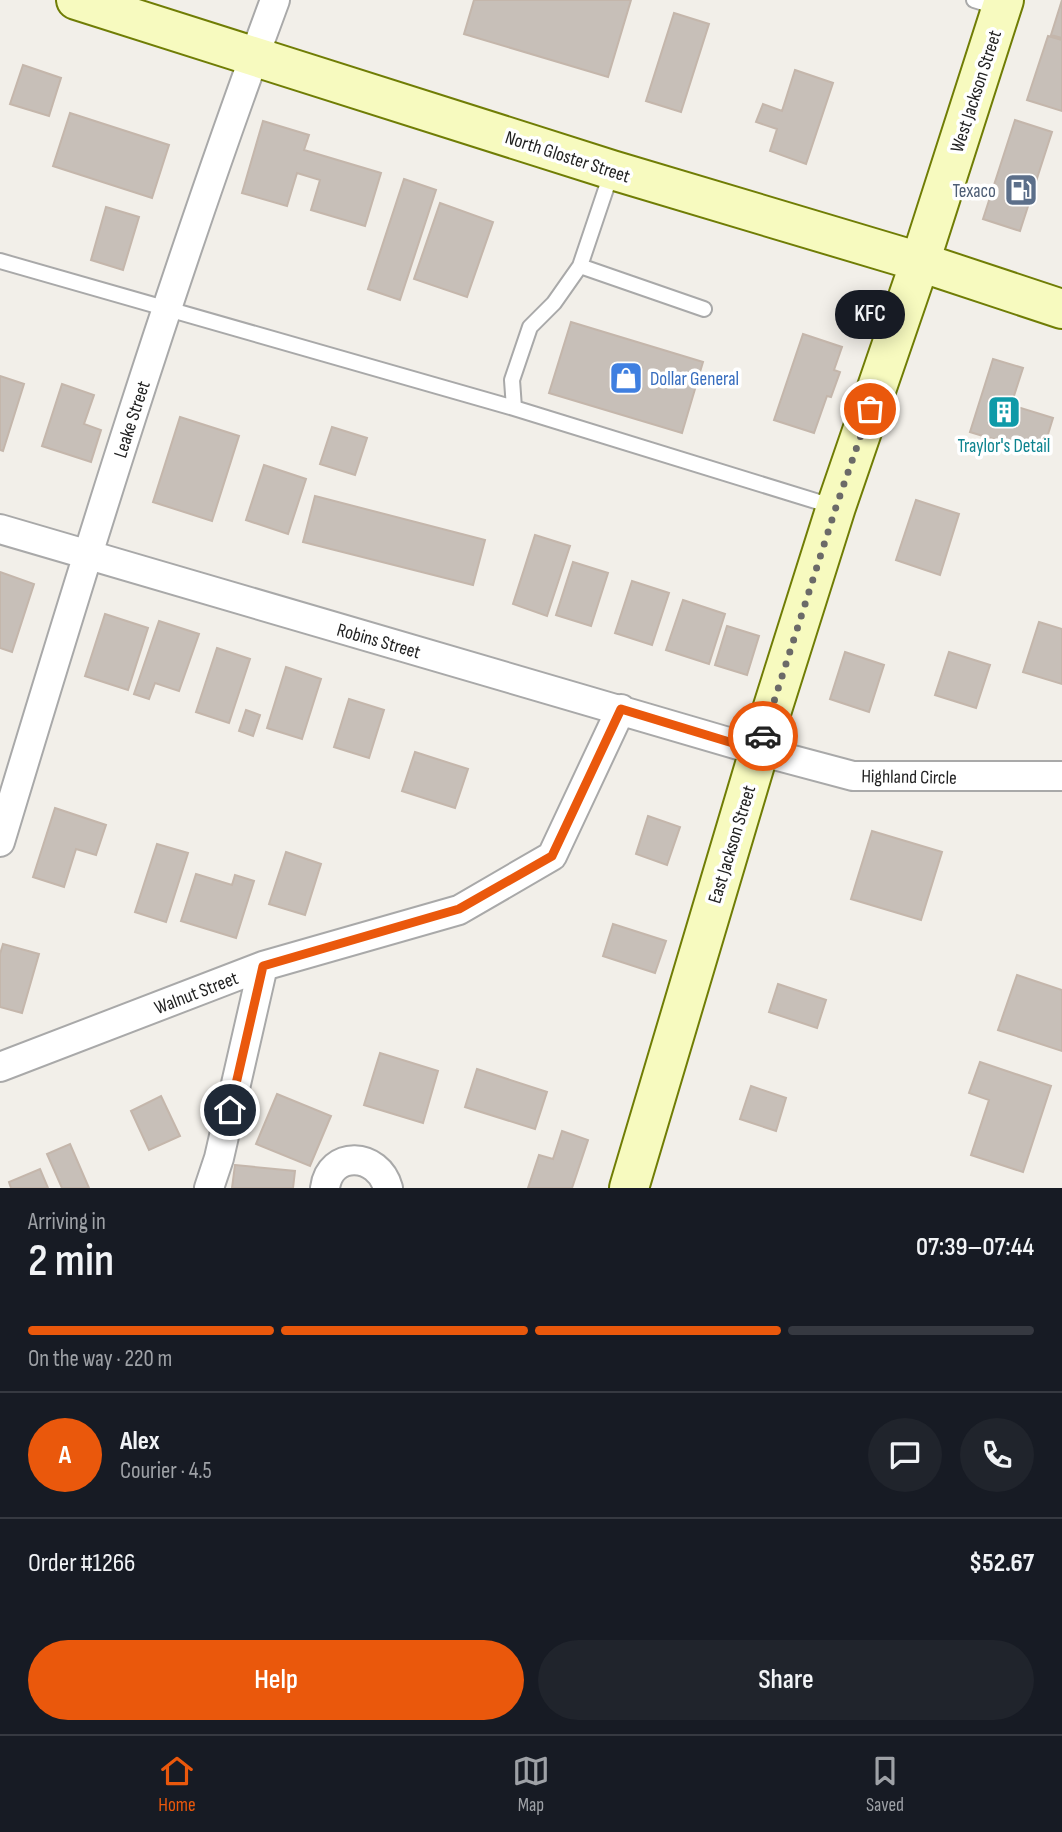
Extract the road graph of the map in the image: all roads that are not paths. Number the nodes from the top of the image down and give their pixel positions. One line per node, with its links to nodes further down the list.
1 (75, 0): 4 (street, North Gloster Street)
2 (275, 0): 4 (street, Leake Street)
3 (993, 3): 7 (street, West Jackson Street)
4 (254, 55): 5 (street, North Gloster Street); 9 (street, Leake Street)
5 (612, 170): 7 (street, North Gloster Street); 8 (lane)
6 (0, 261): 9 (lane)
7 (920, 262): 11 (street, North Gloster Street); 13 (street, East Jackson Street)
8 (580, 266): 10 (lane); 12 (lane)
9 (167, 309): 12 (lane); 15 (street, Leake Street)
10 (705, 309)
11 (1062, 309)
12 (514, 408): 13 (lane)
13 (836, 507): 17 (street, East Jackson Street)
14 (0, 528): 15 (street, Robins Street)
15 (86, 555): 16 (street, Robins Street); 19 (street, Leake Street)
16 (621, 709): 17 (street, Robins Street); 20 (street, Walnut Street)
17 (759, 751): 18 (street, Highland Circle); 25 (street, East Jackson Street)
18 (1062, 776)
19 (0, 842)
20 (263, 966): 21 (street, Walnut Street); 22 (street)
21 (0, 1067)
22 (209, 1188)
23 (325, 1188): 24 (street)
24 (388, 1188)
25 (629, 1188)

